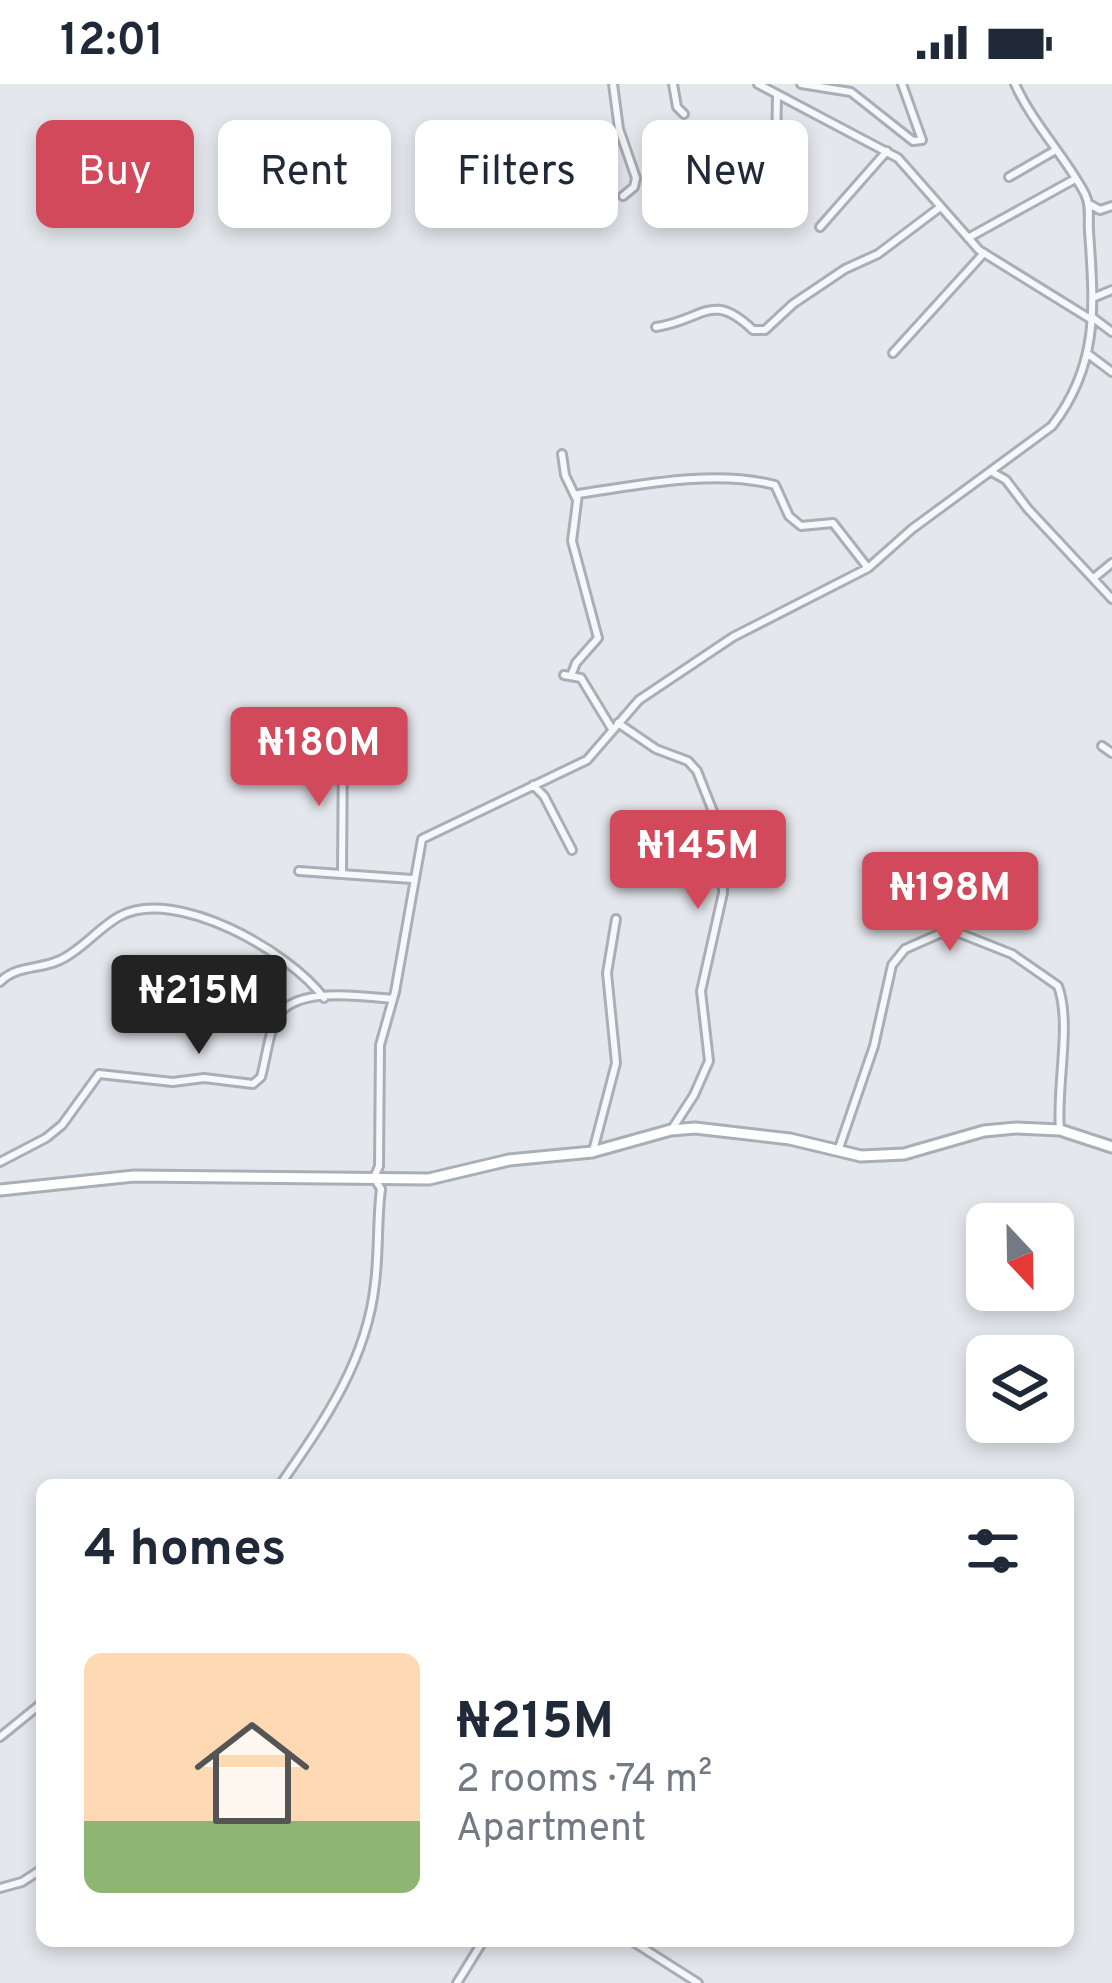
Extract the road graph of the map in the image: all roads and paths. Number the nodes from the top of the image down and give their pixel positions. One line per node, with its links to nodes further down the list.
1 (614, 84): 14 (street)
2 (673, 84): 8 (street)
3 (758, 84): 7 (street)
4 (801, 84): 5 (street)
5 (902, 84)
6 (1015, 84): 11 (street)
7 (776, 96): 9 (street); 10 (street)
8 (684, 114)
9 (776, 120)
10 (887, 151): 17 (street); 18 (street)
11 (1054, 151): 12 (street); 13 (street)
12 (1010, 178)
13 (1075, 179): 15 (street); 19 (street)
14 (623, 196)
15 (1089, 205): 16 (street); 22 (street)
16 (1112, 206)
17 (939, 208): 19 (street); 24 (street)
18 (820, 227)
19 (967, 238): 20 (street)
20 (984, 254): 23 (street); 26 (street)
21 (1112, 290): 22 (street)
22 (1095, 297): 23 (street)
23 (1092, 318): 25 (street); 27 (street)
24 (656, 327)
25 (1112, 332)
26 (893, 353)
27 (1088, 354): 28 (street); 30 (street)
28 (1112, 372)
29 (562, 454): 33 (street)
30 (1011, 458): 31 (street); 32 (street)
31 (992, 472): 32 (street); 35 (street)
32 (1006, 480): 36 (street)
33 (576, 498): 35 (street); 38 (street)
34 (1112, 563): 36 (street)
35 (868, 568): 38 (street)
36 (1095, 577): 37 (street)
37 (1112, 599)
38 (615, 726): 42 (street); 51 (street)
39 (343, 744): 45 (street)
40 (1102, 746): 41 (street)
41 (1112, 753)
42 (532, 785): 43 (street); 46 (street)
43 (572, 850)
44 (298, 871): 45 (street)
45 (342, 873): 46 (street)
46 (412, 879): 50 (street)
47 (616, 919): 55 (street)
48 (0, 982): 49 (street)
49 (324, 998): 50 (street); 56 (street)
50 (392, 999): 57 (street)
51 (671, 1130): 54 (street); 55 (street)
52 (1060, 1130): 53 (street); 54 (street); 54 (street)
53 (1111, 1145)
54 (838, 1150)
55 (592, 1152): 58 (street)
56 (0, 1162)
57 (374, 1178): 58 (street); 59 (street); 60 (street)
58 (388, 1179): 59 (street)
59 (381, 1189): 61 (street)
60 (0, 1190)
61 (284, 1479)
62 (36, 1708): 63 (street)
63 (0, 1737)
64 (36, 1873): 65 (street)
65 (0, 1888)
66 (479, 1947): 68 (street)
67 (641, 1947): 69 (street)
68 (457, 1983)
69 (698, 1983)

